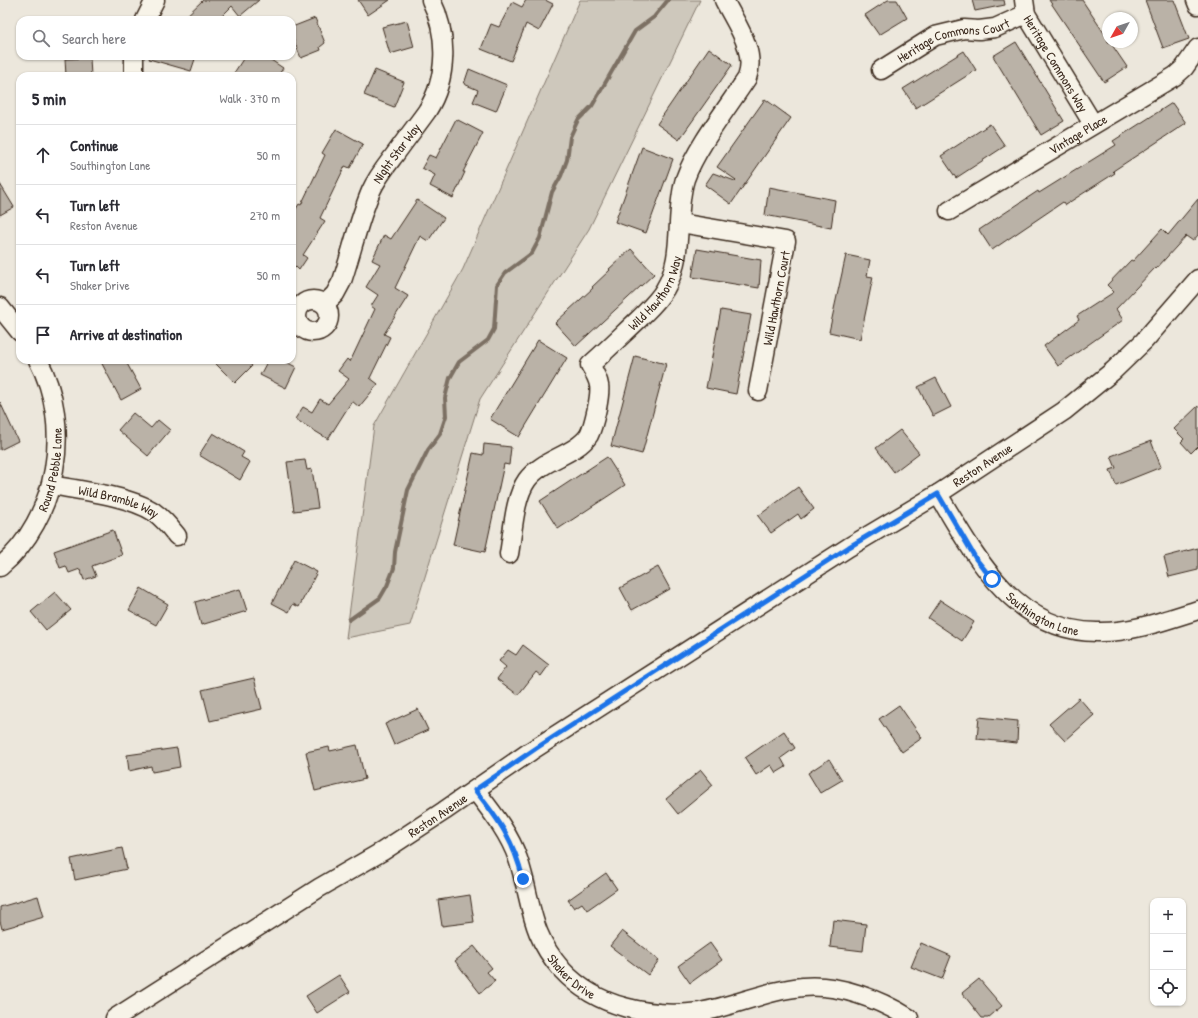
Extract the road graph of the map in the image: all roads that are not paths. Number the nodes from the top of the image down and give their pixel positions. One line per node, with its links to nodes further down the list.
1 (155, 0): 7 (street)
2 (431, 0): 16 (street, Night Star Way)
3 (724, 0): 14 (street, Wild Hawthorn Way)
4 (1196, 0): 5 (street)
5 (1198, 5)
6 (1025, 7): 10 (street, Heritage Commons Court); 12 (street, Heritage Commons Way)
7 (147, 16)
8 (1198, 48): 12 (street, Vintage Place)
9 (134, 60): 11 (street)
10 (881, 70)
11 (134, 72)
12 (1093, 124): 13 (street, Vintage Place)
13 (949, 211)
14 (680, 223): 20 (street, Wild Hawthorn Court); 24 (street, Wild Hawthorn Way)
15 (1198, 279): 22 (street, Reston Avenue)
16 (325, 304)
17 (0, 307): 18 (street)
18 (16, 327)
19 (40, 364): 21 (street, Round Pebble Lane)
20 (758, 391)
21 (51, 485): 23 (street, Wild Bramble Way); 25 (street, Round Pebble Lane)
22 (938, 494): 26 (street, Southington Lane); 27 (street, Reston Avenue)
23 (177, 536)
24 (509, 554)
25 (0, 567)
26 (1198, 610)
27 (475, 790): 28 (street, Reston Avenue); 29 (street, Shaker Drive)
28 (115, 1018)
29 (909, 1018)

